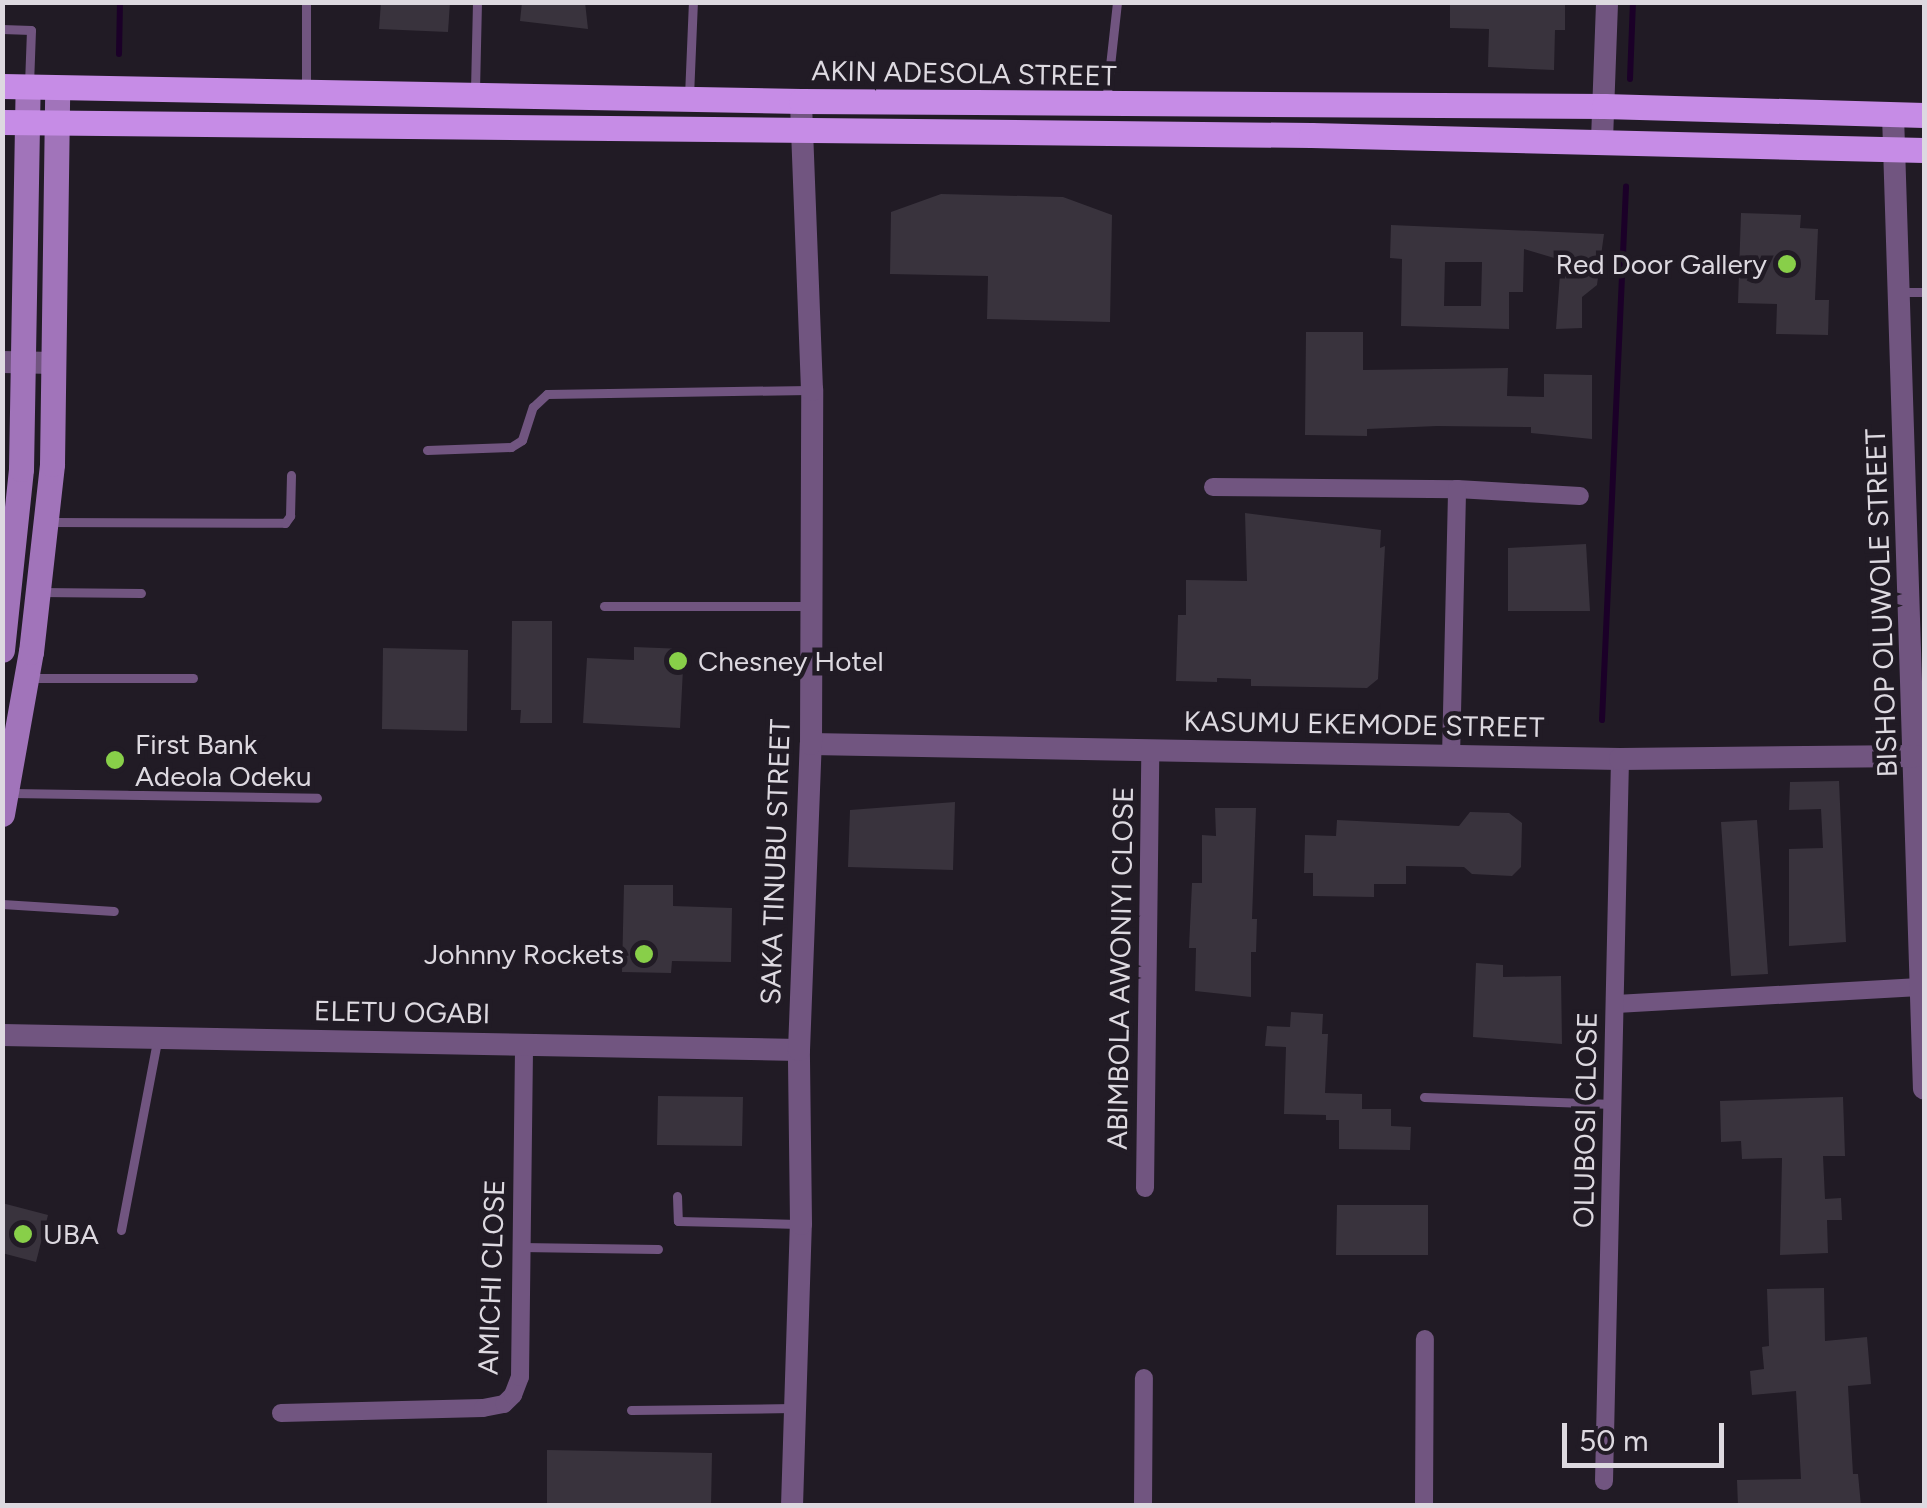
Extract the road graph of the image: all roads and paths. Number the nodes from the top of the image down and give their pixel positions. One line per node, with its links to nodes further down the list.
1 (306, 2): 9 (lane)
2 (477, 2): 10 (lane)
3 (693, 2): 11 (lane)
4 (1117, 2): 13 (lane)
5 (1607, 2): 14 (street)
6 (2, 29): 7 (lane)
7 (16, 86): 8 (main road, AKIN ADESOLA STREET); 17 (main road)
8 (57, 88): 9 (main road, AKIN ADESOLA STREET); 18 (main road)
9 (306, 93): 10 (main road, AKIN ADESOLA STREET)
10 (475, 93): 11 (main road, AKIN ADESOLA STREET)
11 (689, 98): 12 (main road, AKIN ADESOLA STREET)
12 (801, 101): 13 (main road, AKIN ADESOLA STREET); 19 (street, SAKA TINUBU STREET)
13 (1106, 104): 14 (main road, AKIN ADESOLA STREET)
14 (1604, 106): 15 (main road, AKIN ADESOLA STREET); 20 (street)
15 (1893, 115): 16 (main road, AKIN ADESOLA STREET); 21 (street, BISHOP OLUWOLE STREET)
16 (1924, 115)
17 (15, 122): 18 (main road, AKIN ADESOLA STREET); 24 (main road)
18 (57, 123): 19 (main road, AKIN ADESOLA STREET); 25 (main road)
19 (801, 130): 20 (main road, AKIN ADESOLA STREET); 26 (street, SAKA TINUBU STREET)
20 (1602, 140): 21 (main road, AKIN ADESOLA STREET)
21 (1894, 150): 22 (main road, AKIN ADESOLA STREET); 23 (street, BISHOP OLUWOLE STREET)
22 (1924, 150)
23 (1913, 292): 43 (street, BISHOP OLUWOLE STREET)
24 (13, 362): 25 (street); 33 (main road)
25 (55, 363): 32 (main road)
26 (812, 390): 27 (lane); 37 (street, SAKA TINUBU STREET)
27 (427, 450)
28 (291, 475): 32 (lane)
29 (1213, 488): 30 (street)
30 (1457, 489): 31 (street); 44 (street)
31 (1580, 496)
32 (47, 522): 34 (main road)
33 (8, 557): 38 (main road)
34 (38, 592): 35 (lane); 39 (main road)
35 (141, 593)
36 (604, 606): 37 (lane)
37 (809, 606): 41 (street, SAKA TINUBU STREET)
38 (2, 650)
39 (27, 678): 40 (lane); 47 (main road)
40 (193, 678)
41 (810, 744): 42 (street, KASUMU EKEMODE STREET); 55 (street, SAKA TINUBU STREET)
42 (1150, 750): 44 (street, KASUMU EKEMODE STREET); 59 (street, ABIMBOLA AWONIYI CLOSE)
43 (1916, 756): 45 (street, KASUMU EKEMODE STREET); 50 (street, BISHOP OLUWOLE STREET)
44 (1451, 757): 45 (street, KASUMU EKEMODE STREET)
45 (1620, 759): 51 (street, OLUBOSI CLOSE)
46 (316, 798): 47 (lane)
47 (5, 803)
48 (2, 904): 49 (lane)
49 (114, 911)
50 (1920, 987): 51 (street); 56 (street, BISHOP OLUWOLE STREET)
51 (1616, 1004): 58 (street, OLUBOSI CLOSE)
52 (2, 1035): 53 (street, ELETU OGABI)
53 (158, 1038): 54 (street, ELETU OGABI); 62 (lane)
54 (524, 1045): 55 (street, ELETU OGABI); 63 (street, AMICHI CLOSE)
55 (800, 1050): 61 (street, SAKA TINUBU STREET)
56 (1924, 1090)
57 (1424, 1096): 58 (lane)
58 (1613, 1104): 70 (street, OLUBOSI CLOSE)
59 (1145, 1188)
60 (677, 1196): 61 (lane)
61 (801, 1224): 67 (street, SAKA TINUBU STREET)
62 (122, 1230)
63 (521, 1247): 64 (lane); 69 (street, AMICHI CLOSE)
64 (658, 1249)
65 (1426, 1339): 73 (street)
66 (1144, 1378): 72 (street)
67 (795, 1408): 68 (lane); 71 (street, SAKA TINUBU STREET)
68 (631, 1410)
69 (282, 1413)
70 (1604, 1481)
71 (792, 1506)
72 (1143, 1506)
73 (1424, 1506)

